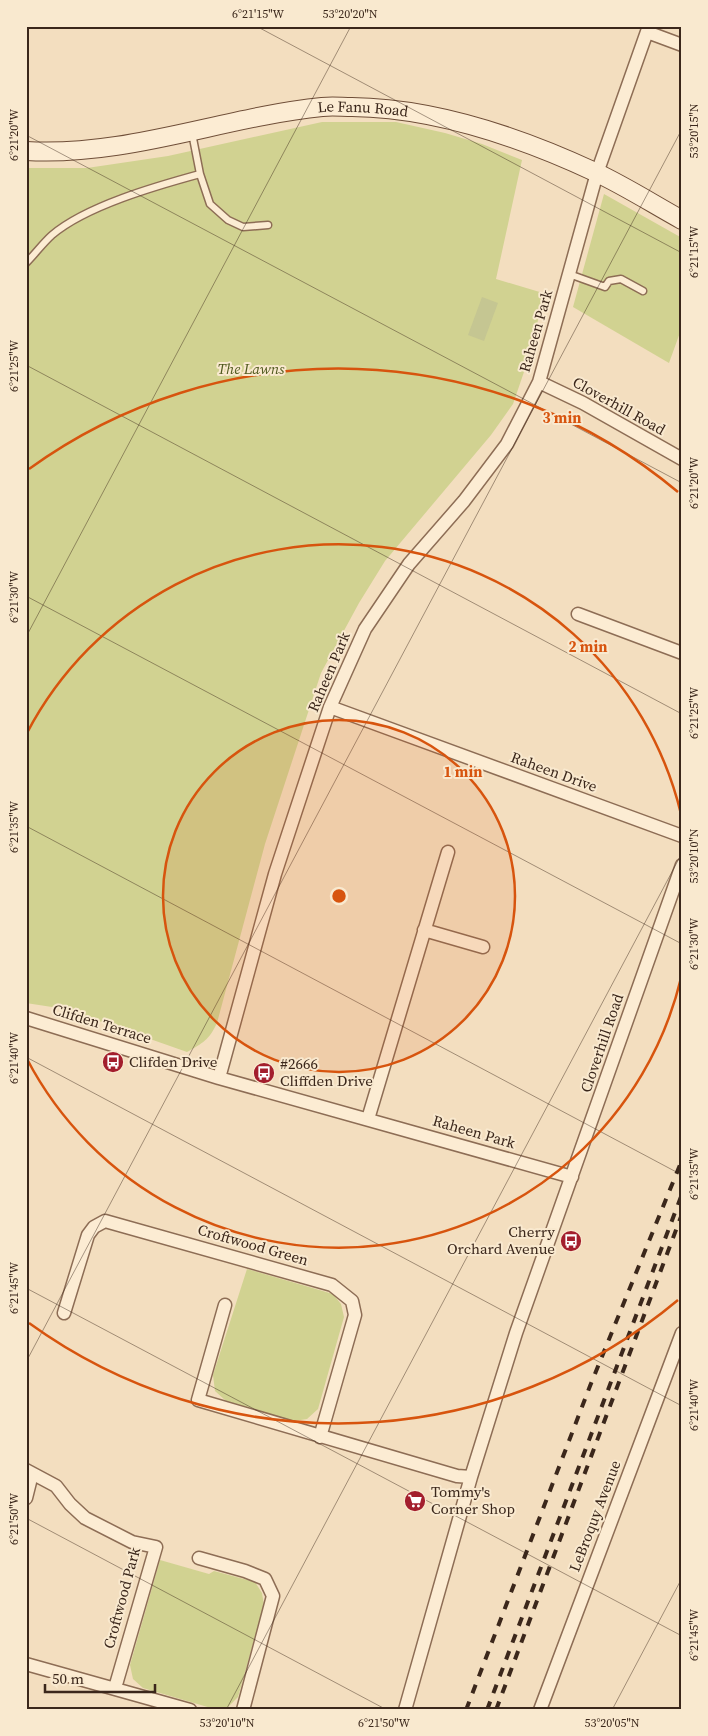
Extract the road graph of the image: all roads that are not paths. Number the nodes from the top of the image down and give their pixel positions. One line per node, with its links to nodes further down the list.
1 (648, 29): 2 (street); 5 (street, Raheen Park)
2 (682, 45)
3 (192, 132): 4 (street, Le Fanu Road); 5 (street, Le Fanu Road); 6 (lane)
4 (26, 151)
5 (597, 173): 7 (street, Le Fanu Road); 10 (street, Raheen Park)
6 (200, 174): 8 (lane); 9 (lane)
7 (682, 220)
8 (268, 225)
9 (26, 263)
10 (569, 274): 11 (lane); 12 (street, Raheen Park)
11 (643, 291)
12 (539, 382): 13 (street, Cloverhill Road); 16 (street, Raheen Park)
13 (682, 459)
14 (578, 614): 15 (street)
15 (682, 653)
16 (330, 707): 17 (street, Raheen Drive); 23 (street, Raheen Park)
17 (682, 836)
18 (448, 852): 20 (street)
19 (682, 865): 25 (street, Cloverhill Road)
20 (424, 930): 21 (street); 24 (street)
21 (483, 948)
22 (26, 1018): 23 (street, Clifden Terrace)
23 (219, 1078): 24 (street, Raheen Park)
24 (368, 1119): 25 (street, Raheen Park)
25 (572, 1177): 31 (street, Cloverhill Road)
26 (225, 1305): 29 (street)
27 (64, 1313): 29 (street, Croftwood Green)
28 (682, 1333): 39 (street, LeBroquy Avenue)
29 (320, 1437): 31 (street)
30 (26, 1471): 32 (street, Croftwood Park); 35 (street, Croftwood Park)
31 (472, 1477): 38 (street)
32 (26, 1498)
33 (199, 1558): 37 (street)
34 (26, 1664): 35 (street)
35 (115, 1688): 36 (street)
36 (190, 1710)
37 (244, 1710)
38 (405, 1710)
39 (540, 1710)

